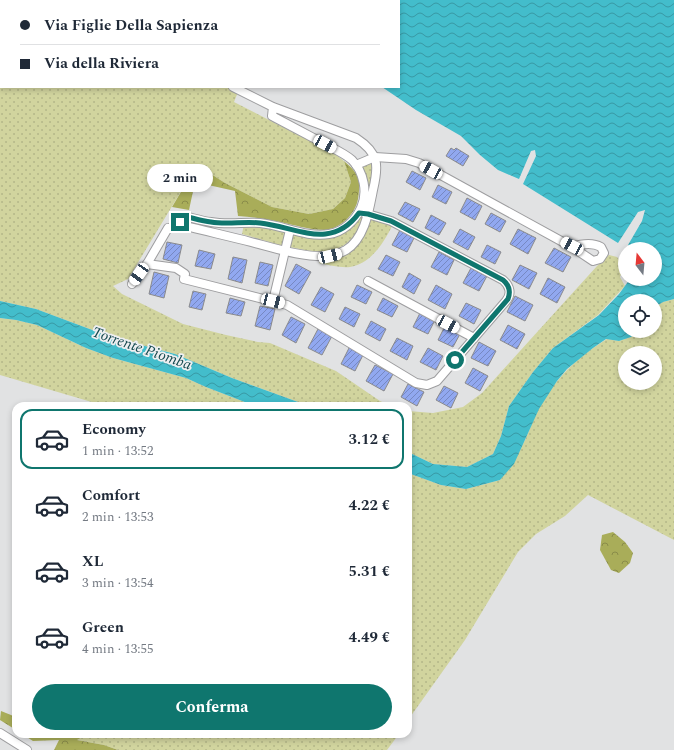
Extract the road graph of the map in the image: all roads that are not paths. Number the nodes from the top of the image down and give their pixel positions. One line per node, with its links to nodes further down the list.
1 (235, 88): 2 (street)
2 (273, 107): 3 (street); 4 (street)
3 (375, 157): 4 (street); 6 (street); 11 (street)
4 (356, 165): 5 (street)
5 (359, 213): 6 (street); 9 (street)
6 (368, 214): 12 (street); 17 (street)
7 (238, 223): 9 (street); 10 (street); 10 (street)
8 (168, 228): 13 (street)
9 (290, 230): 12 (street)
10 (235, 238): 12 (street)
11 (572, 246)
12 (285, 251): 16 (street)
13 (147, 264): 15 (street); 16 (street)
14 (368, 281): 17 (street)
15 (132, 284)
16 (273, 301): 17 (street)
17 (474, 338)
18 (0, 733): 19 (street)
19 (27, 750)

